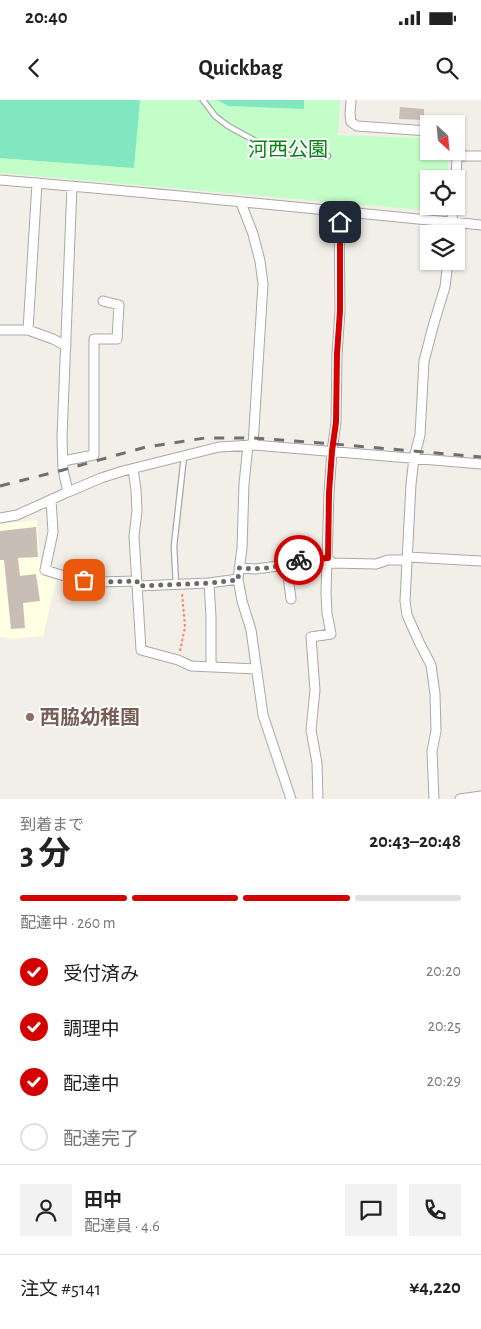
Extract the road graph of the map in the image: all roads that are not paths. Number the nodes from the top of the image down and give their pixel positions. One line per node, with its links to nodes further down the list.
1 (202, 100): 4 (lane)
2 (351, 100): 3 (street)
3 (420, 130)
4 (328, 156)
5 (465, 156): 6 (street)
6 (481, 156)
7 (0, 180): 8 (street)
8 (37, 183): 9 (street); 19 (street)
9 (72, 186): 10 (street); 20 (street)
10 (241, 203): 11 (street); 21 (street)
11 (339, 212): 13 (street); 22 (street)
12 (453, 215): 13 (street)
13 (452, 222): 14 (street); 15 (street)
14 (452, 225)
15 (481, 225)
16 (447, 270): 24 (street)
17 (103, 301): 25 (street)
18 (0, 330): 19 (street)
19 (28, 330): 20 (street)
20 (66, 346): 25 (street)
21 (251, 445): 22 (street); 23 (street); 35 (street)
22 (332, 451): 24 (street); 32 (street)
23 (184, 455): 27 (street); 39 (lane)
24 (414, 458): 26 (street); 31 (street)
25 (63, 461): 28 (street)
26 (481, 464)
27 (132, 469): 28 (street); 38 (street)
28 (68, 492): 29 (street)
29 (51, 500): 30 (street); 38 (street)
30 (0, 518)
31 (408, 557): 32 (street); 33 (street); 46 (street)
32 (328, 558): 34 (street); 45 (street)
33 (481, 561)
34 (285, 564): 35 (street); 40 (street)
35 (239, 568): 36 (street)
36 (238, 580): 37 (street); 42 (street)
37 (209, 583): 39 (street); 41 (street)
38 (137, 584): 39 (street); 41 (street)
39 (178, 585)
40 (291, 599)
41 (211, 667): 42 (street)
42 (256, 669): 44 (street)
43 (481, 796): 47 (street)
44 (291, 799)
45 (318, 799)
46 (434, 799)
47 (460, 799)

